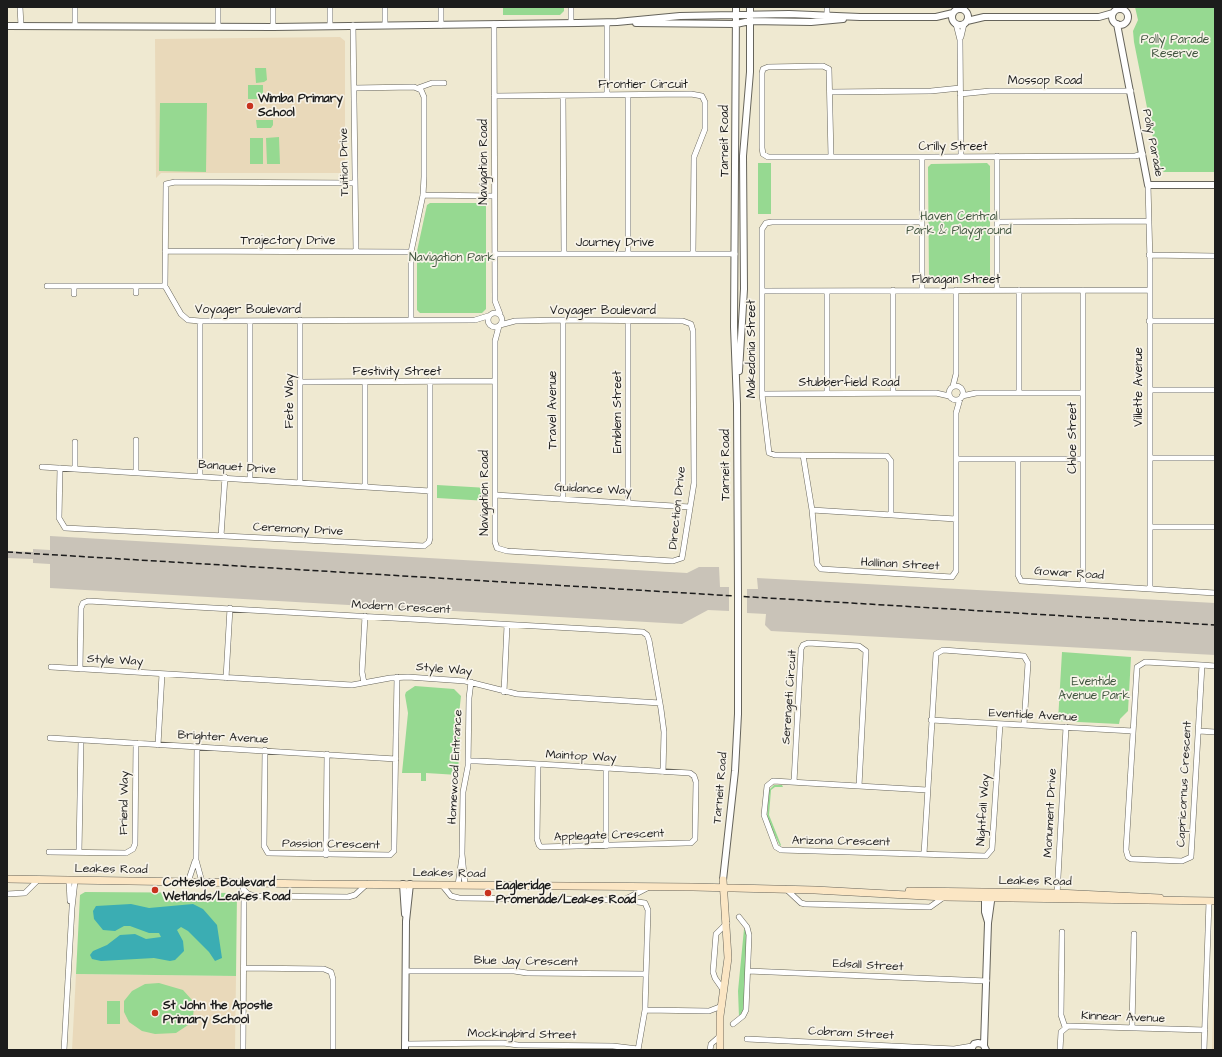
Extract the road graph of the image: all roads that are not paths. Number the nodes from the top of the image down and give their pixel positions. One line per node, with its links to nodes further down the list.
1 (20, 7): 36 (street)
2 (75, 7): 37 (street)
3 (218, 7): 38 (street)
4 (273, 7): 39 (street)
5 (330, 7): 31 (street)
6 (385, 7): 33 (street)
7 (441, 7): 34 (street)
8 (571, 7): 29 (street)
9 (736, 7): 16 (street, Tarneit Road)
10 (750, 7): 20 (street)
11 (827, 7): 21 (street)
12 (1124, 9): 15 (street); 24 (street)
13 (955, 10): 14 (street); 17 (street); 26 (street)
14 (965, 10): 18 (street); 27 (street)
15 (1115, 10): 19 (street); 23 (street)
16 (736, 16): 20 (street); 22 (street); 30 (street, Tarneit Road)
17 (936, 17): 21 (street); 26 (street)
18 (984, 17): 19 (street); 27 (street)
19 (1098, 17): 23 (street)
20 (750, 18): 21 (street); 30 (street); 58 (street)
21 (827, 18)
22 (617, 22): 25 (street); 30 (street)
23 (1115, 22): 24 (street); 41 (street, Polly Parade)
24 (1126, 22): 41 (street, Polly Parade)
25 (607, 23): 29 (street); 48 (street)
26 (955, 23): 27 (street); 40 (street)
27 (966, 23): 40 (street)
28 (494, 24): 29 (street); 34 (street); 50 (street, Navigation Road)
29 (571, 24)
30 (736, 24): 73 (street, Tarneit Road)
31 (330, 25): 32 (street); 39 (street)
32 (354, 25): 33 (street); 43 (street, Tuition Drive)
33 (385, 25): 34 (street)
34 (441, 25)
35 (7, 26): 36 (street)
36 (21, 26): 37 (street)
37 (75, 26): 38 (street)
38 (218, 26): 39 (street)
39 (273, 27)
40 (960, 40): 45 (street)
41 (1121, 40): 46 (street, Polly Parade)
42 (444, 83): 44 (street)
43 (354, 88): 44 (street); 57 (street, Tuition Drive)
44 (418, 88): 61 (street)
45 (960, 91): 46 (street, Mossop Road); 47 (street, Mossop Road); 53 (street)
46 (1130, 91): 52 (street, Polly Parade)
47 (830, 92): 55 (street); 55 (street, Crilly Street)
48 (607, 95): 49 (street, Frontier Circuit); 51 (street, Frontier Circuit)
49 (628, 95): 69 (street); 70 (street, Frontier Circuit)
50 (494, 96): 51 (street, Frontier Circuit); 62 (street, Navigation Road)
51 (563, 96): 72 (street)
52 (1143, 154): 54 (street, Crilly Street); 59 (street, Polly Parade)
53 (961, 156): 54 (street, Crilly Street); 56 (street, Crilly Street)
54 (997, 156): 65 (street)
55 (831, 157): 56 (street, Crilly Street)
56 (922, 157): 64 (street)
57 (355, 182): 66 (street); 67 (street, Tuition Drive)
58 (743, 183): 73 (street); 76 (street)
59 (1148, 185): 60 (street, Polly Parade); 63 (street, Villette Avenue)
60 (1215, 185)
61 (423, 195): 62 (street); 68 (street)
62 (494, 196): 71 (street, Navigation Road)
63 (1149, 221): 65 (street); 74 (street, Villette Avenue)
64 (922, 222): 82 (street); 89 (street, Makedonia Street)
65 (997, 222): 84 (street)
66 (165, 251): 67 (street, Trajectory Drive); 80 (street)
67 (356, 251): 68 (street, Trajectory Drive)
68 (410, 252): 96 (street)
69 (628, 253): 70 (street, Journey Drive); 72 (street, Journey Drive)
70 (694, 253): 73 (street, Journey Drive)
71 (495, 254): 72 (street, Journey Drive); 92 (street, Navigation Road)
72 (564, 254)
73 (735, 254): 76 (street); 125 (street, Tarneit Road)
74 (1149, 255): 75 (street); 87 (street, Villette Avenue)
75 (1215, 256)
76 (744, 265): 125 (street)
77 (47, 286): 78 (street)
78 (74, 286): 79 (street); 91 (street)
79 (136, 286): 80 (street); 90 (street)
80 (165, 286): 99 (street, Voyager Boulevard)
81 (893, 290): 82 (street, Flanagan Street); 88 (street, Flanagan Street); 119 (street)
82 (922, 290): 83 (street, Flanagan Street)
83 (956, 290): 84 (street, Flanagan Street); 109 (street)
84 (997, 290): 85 (street, Flanagan Street)
85 (1019, 290): 86 (street, Flanagan Street); 122 (street)
86 (1083, 290): 87 (street, Flanagan Street); 123 (street, Chloe Street)
87 (1149, 290): 103 (street, Villette Avenue)
88 (827, 291): 89 (street, Flanagan Street); 118 (street)
89 (762, 292): 124 (street, Makedonia Street)
90 (136, 293)
91 (74, 294)
92 (495, 301): 93 (street, Navigation Road); 94 (street, Navigation Road)
93 (500, 315): 94 (street); 101 (street, Voyager Boulevard); 106 (street)
94 (489, 316): 97 (street, Voyager Boulevard); 107 (street)
95 (300, 320): 96 (street, Voyager Boulevard); 100 (street, Voyager Boulevard); 111 (street, Fete Way)
96 (411, 320): 97 (street, Voyager Boulevard)
97 (474, 320): 107 (street, Voyager Boulevard)
98 (563, 320): 101 (street, Voyager Boulevard); 102 (street, Voyager Boulevard); 148 (street, Travel Avenue)
99 (200, 321): 100 (street, Voyager Boulevard); 141 (street)
100 (250, 321): 143 (street)
101 (515, 321): 106 (street, Voyager Boulevard)
102 (628, 321): 105 (street, Voyager Boulevard); 149 (street, Emblem Street)
103 (1149, 321): 104 (street); 116 (street, Villette Avenue)
104 (1215, 321)
105 (691, 324): 150 (street, Direction Drive)
106 (500, 325): 107 (street); 108 (street, Navigation Road)
107 (490, 326): 108 (street, Navigation Road)
108 (495, 341): 113 (street, Navigation Road)
109 (956, 374): 114 (street, Hallinan Street); 115 (street, Hallinan Street)
110 (430, 381): 112 (street, Festivity Street); 113 (street, Festivity Street); 146 (street, Ceremony Drive)
111 (300, 382): 112 (street, Festivity Street); 144 (street, Fete Way)
112 (365, 382): 145 (street)
113 (495, 382): 147 (street, Navigation Road)
114 (951, 388): 115 (street); 120 (street, Stubberfield Road); 127 (street, Hallinan Street)
115 (961, 388): 121 (street); 126 (street, Hallinan Street)
116 (1150, 390): 117 (street); 133 (street, Villette Avenue)
117 (1215, 390)
118 (827, 393): 119 (street, Stubberfield Road); 124 (street, Stubberfield Road)
119 (893, 393): 120 (street, Stubberfield Road)
120 (936, 393): 127 (street, Stubberfield Road)
121 (976, 393): 122 (street); 126 (street)
122 (1019, 393): 123 (street)
123 (1083, 393): 136 (street, Chloe Street)
124 (762, 394): 131 (street, Makedonia Street)
125 (737, 395): 206 (street, Tarneit Road, bridge)
126 (961, 397): 127 (street, Stubberfield Road); 128 (street, Hallinan Street)
127 (951, 398): 128 (street, Hallinan Street)
128 (956, 412): 132 (street, Hallinan Street)
129 (136, 440): 140 (street)
130 (75, 442): 139 (street)
131 (803, 455): 151 (street, Hallinan Street); 152 (street, Makedonia Street)
132 (956, 458): 135 (street); 153 (street, Hallinan Street)
133 (1150, 458): 134 (street); 154 (street, Villette Avenue)
134 (1215, 458)
135 (1018, 459): 136 (street); 158 (street, Gowar Road)
136 (1083, 459): 158 (street, Chloe Street)
137 (42, 467): 138 (street, Banquet Drive)
138 (60, 468): 139 (street, Banquet Drive); 156 (street, Ceremony Drive)
139 (75, 468): 140 (street, Banquet Drive)
140 (136, 472): 141 (street, Banquet Drive)
141 (200, 476): 142 (street, Banquet Drive)
142 (225, 477): 143 (street, Banquet Drive); 156 (street)
143 (250, 478): 144 (street, Banquet Drive)
144 (300, 483): 145 (street, Banquet Drive)
145 (365, 487): 146 (street, Banquet Drive)
146 (430, 491): 156 (street, Ceremony Drive)
147 (495, 495): 148 (street, Guidance Way); 157 (street, Navigation Road)
148 (563, 499): 149 (street, Guidance Way)
149 (628, 502): 150 (street, Guidance Way)
150 (690, 506): 157 (street, Direction Drive)
151 (812, 510): 152 (street); 153 (street, Hallinan Street)
152 (891, 515): 153 (street)
153 (956, 519)
154 (1150, 527): 155 (street); 159 (street, Villette Avenue)
155 (1215, 527)
156 (221, 536)
157 (498, 549)
158 (1083, 585): 159 (street, Gowar Road)
159 (1150, 589): 160 (street, Gowar Road)
160 (1215, 593)
161 (230, 608): 162 (street, Modern Crescent); 167 (street, Modern Crescent); 170 (street)
162 (365, 616): 163 (street, Modern Crescent); 172 (street)
163 (507, 625): 173 (street); 174 (street, Modern Crescent)
164 (1202, 665): 165 (street); 179 (street); 180 (street, Capricornus Crescent)
165 (1215, 666)
166 (51, 667): 167 (street, Style Way)
167 (80, 669): 168 (street, Style Way)
168 (162, 674): 170 (street, Style Way); 185 (street)
169 (397, 677): 171 (street, Style Way); 172 (street, Style Way); 189 (street, Passion Crescent)
170 (226, 678): 172 (street, Style Way)
171 (471, 682): 173 (street, Style Way); 190 (street, Homewood Entrance)
172 (364, 683)
173 (504, 692): 174 (street, Style Way)
174 (660, 703): 193 (street, Modern Crescent)
175 (931, 720): 176 (street, Eventide Avenue); 177 (street); 197 (street)
176 (1000, 724): 177 (street, Eventide Avenue); 201 (street, Nightfall Way)
177 (1024, 725): 178 (street, Eventide Avenue)
178 (1066, 727): 179 (street, Eventide Avenue); 223 (street, Monument Drive)
179 (1133, 731): 180 (street, Capricornus Crescent)
180 (1199, 731): 181 (street)
181 (1215, 732)
182 (50, 738): 183 (street, Brighter Avenue)
183 (81, 740): 184 (street, Brighter Avenue); 200 (street)
184 (136, 743): 185 (street, Brighter Avenue); 200 (street, Friend Way)
185 (158, 745): 186 (street, Brighter Avenue)
186 (197, 746): 187 (street, Brighter Avenue); 203 (street)
187 (266, 750): 188 (street, Brighter Avenue); 202 (street, Passion Crescent)
188 (327, 754): 189 (street, Brighter Avenue); 202 (street)
189 (396, 759): 202 (street, Passion Crescent)
190 (468, 761): 191 (street, Maintop Way); 214 (street, Homewood Entrance)
191 (538, 764): 192 (street, Maintop Way); 198 (street, Applegate Crescent)
192 (606, 768): 193 (street, Maintop Way); 198 (street)
193 (663, 772): 194 (street, Maintop Way)
194 (692, 774): 198 (street, Applegate Crescent)
195 (794, 782): 196 (street); 196 (street, Serengeti Circuit); 201 (street, Arizona Crescent)
196 (859, 786): 197 (street)
197 (927, 790): 201 (street)
198 (606, 846)
199 (49, 852): 200 (street, Friend Way)
200 (79, 852)
201 (924, 854)
202 (326, 855)
203 (196, 860): 208 (street); 209 (street)
204 (7, 880): 205 (main road, Leakes Road)
205 (38, 880): 207 (main road, Leakes Road); 220 (street)
206 (723, 880): 216 (main road, Tarneit Road)
207 (72, 881): 208 (main road, Leakes Road); 252 (street)
208 (188, 882): 209 (main road, Leakes Road)
209 (202, 882): 210 (main road, Leakes Road)
210 (238, 882): 211 (main road, Leakes Road); 218 (street)
211 (367, 884): 212 (main road, Leakes Road); 222 (street)
212 (407, 884): 213 (main road, Leakes Road); 233 (street)
213 (442, 885): 214 (main road, Leakes Road); 225 (street)
214 (461, 885): 215 (main road, Leakes Road)
215 (650, 887): 216 (main road, Leakes Road); 225 (street, Leakes Road)
216 (724, 888): 217 (main road, Leakes Road); 229 (main road, Tarneit Road)
217 (786, 889): 219 (main road, Leakes Road); 224 (street)
218 (244, 890): 222 (street); 227 (street)
219 (893, 893): 221 (main road, Leakes Road); 224 (main road, Leakes Road)
220 (7, 894)
221 (989, 895): 223 (main road, Leakes Road); 224 (main road, Leakes Road); 236 (street)
222 (255, 896): 227 (street)
223 (1057, 896): 226 (main road, Leakes Road)
224 (944, 897)
225 (623, 900): 235 (street)
226 (1212, 901): 245 (street)
227 (245, 906): 232 (street)
228 (739, 917): 234 (street)
229 (727, 922): 237 (main road, Tarneit Road); 237 (street)
230 (1062, 932): 243 (street)
231 (1134, 934): 244 (street)
232 (244, 968): 253 (street); 254 (street)
233 (406, 971): 235 (street, Blue Jay Crescent); 250 (street)
234 (748, 971): 236 (street, Edsall Street); 242 (street)
235 (646, 974): 239 (street)
236 (987, 981): 246 (street)
237 (724, 991): 238 (main road, Tarneit Road)
238 (722, 1006): 240 (street); 241 (main road, Tarneit Road)
239 (645, 1010): 240 (street); 255 (street)
240 (708, 1011): 241 (street)
241 (720, 1016): 247 (main road, Tarneit Road)
242 (733, 1024)
243 (1065, 1027): 244 (street, Kinnear Avenue); 259 (street, Kinnear Avenue)
244 (1132, 1028): 245 (street, Kinnear Avenue)
245 (1205, 1030): 260 (street)
246 (985, 1031): 249 (street); 251 (street)
247 (720, 1036): 256 (street); 257 (main road, Tarneit Road)
248 (747, 1039): 258 (street, Cobram Street)
249 (973, 1046): 251 (street); 258 (street, Cobram Street)
250 (405, 1047): 255 (street, Mockingbird Street)
251 (985, 1048)
252 (64, 1050)
253 (243, 1050)
254 (333, 1050)
255 (638, 1050)
256 (710, 1050)
257 (720, 1050)
258 (956, 1050)
259 (1060, 1050)
260 (1204, 1050)

